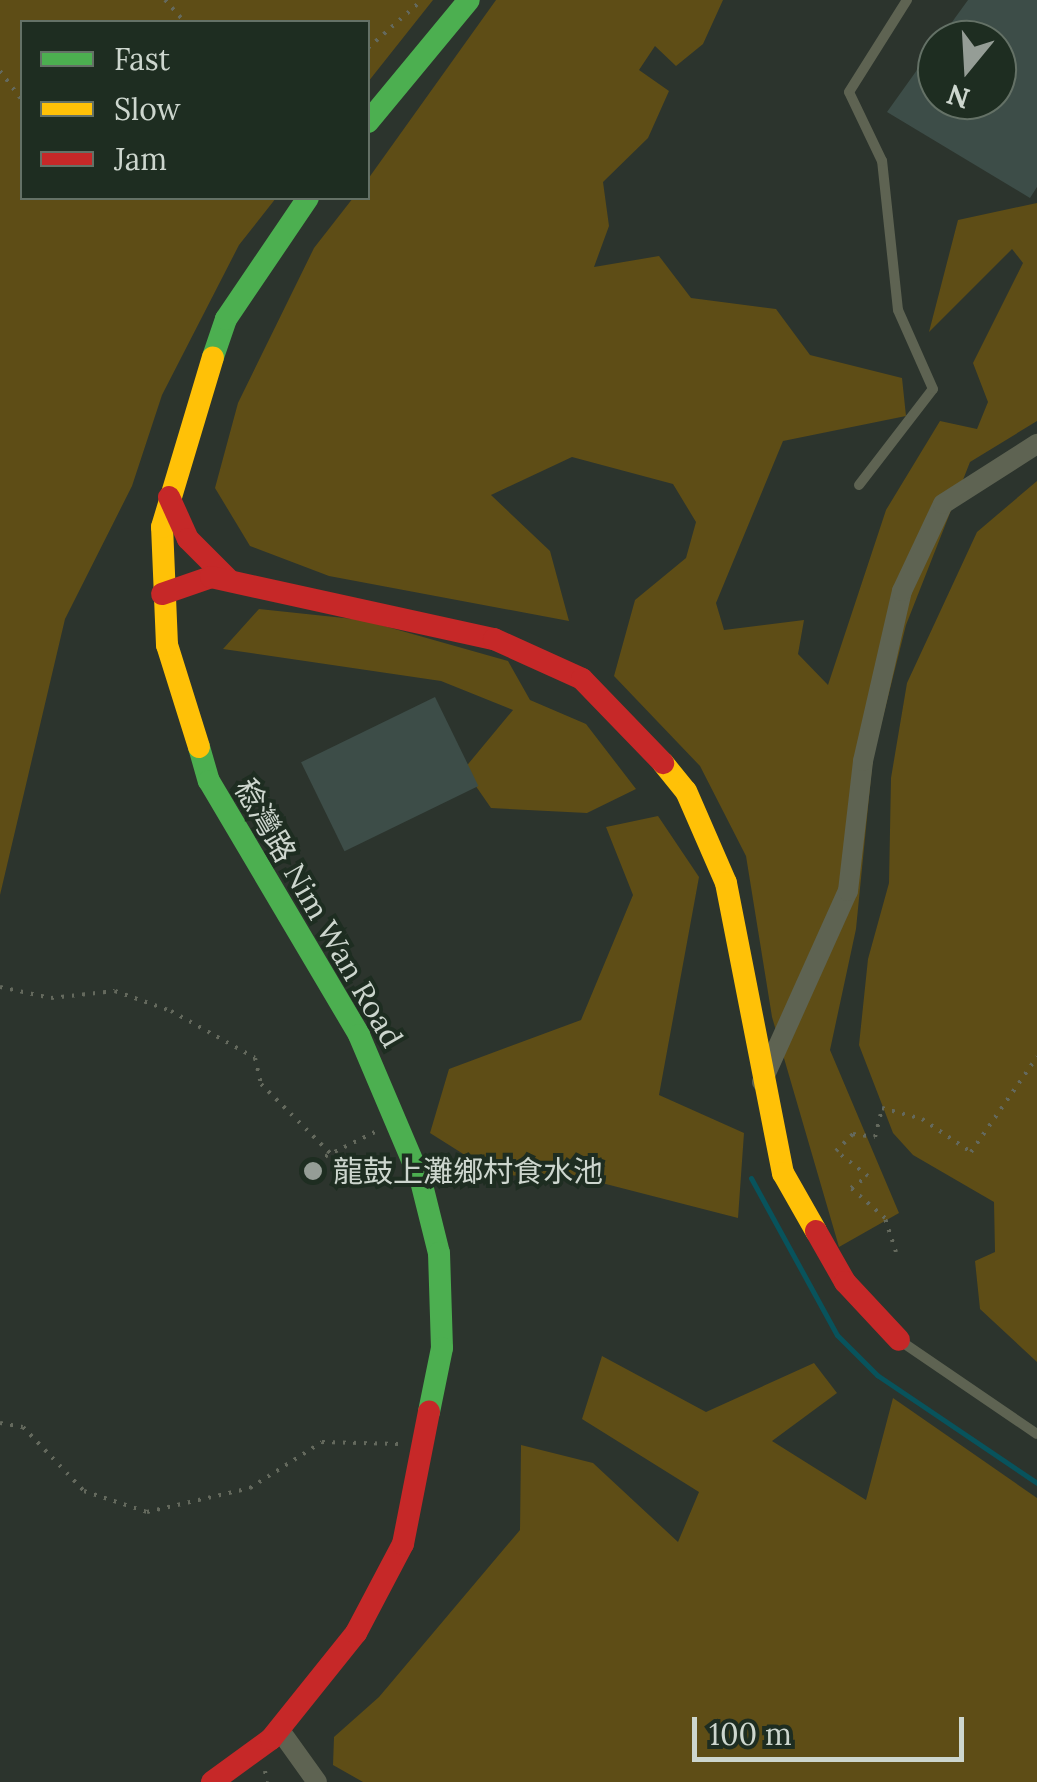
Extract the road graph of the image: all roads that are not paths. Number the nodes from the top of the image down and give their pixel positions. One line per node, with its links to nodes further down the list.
1 (468, 0): 3 (street)
2 (908, 0): 6 (lane)
3 (370, 120)
4 (307, 200): 7 (street, 稔灣路 Nim Wan Road)
5 (1037, 444): 10 (street)
6 (859, 484)
7 (168, 495): 8 (street); 9 (street, 稔灣路 Nim Wan Road)
8 (229, 580): 9 (street); 10 (street)
9 (162, 594): 13 (street, 稔灣路 Nim Wan Road)
10 (761, 1084): 11 (street)
11 (899, 1340): 12 (lane)
12 (1037, 1434)
13 (279, 1729): 14 (street, 稔灣路 Nim Wan Road); 15 (street)
14 (212, 1782)
15 (318, 1782)

